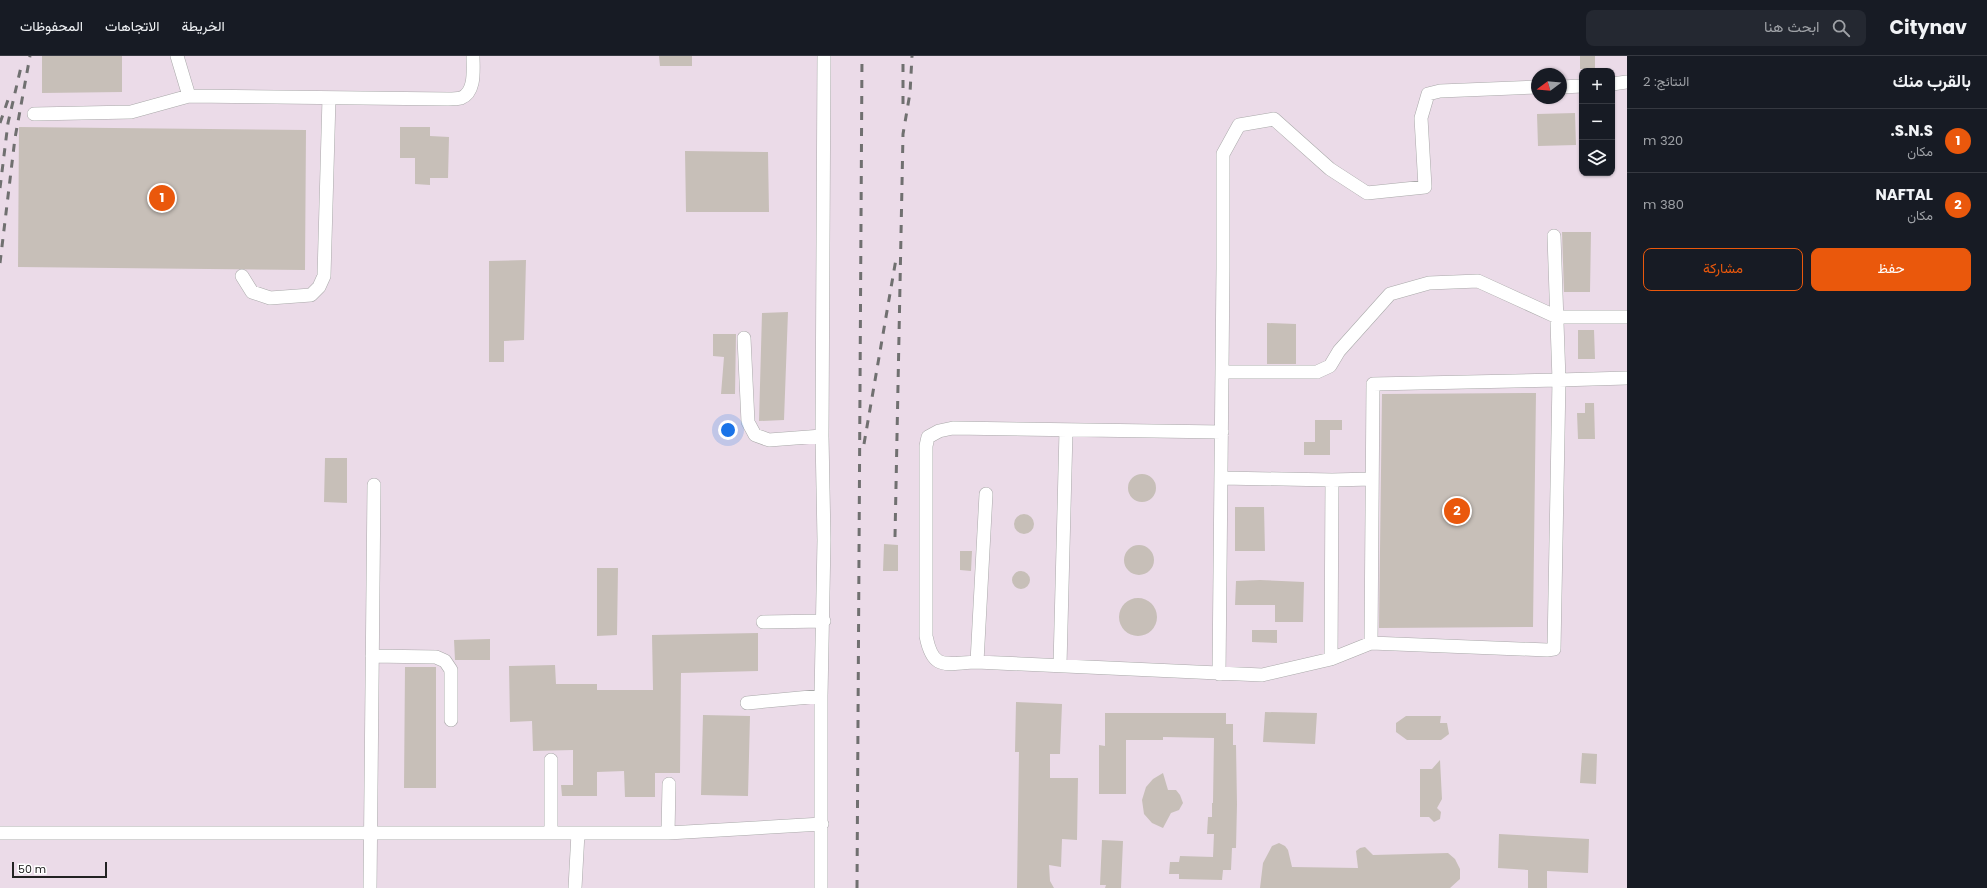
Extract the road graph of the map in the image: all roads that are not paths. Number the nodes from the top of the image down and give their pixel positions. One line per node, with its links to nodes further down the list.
1 (177, 56): 9 (street)
2 (473, 56): 10 (street)
3 (824, 56): 22 (street)
4 (1627, 82): 5 (street)
5 (1615, 84)
6 (1579, 86): 8 (street)
7 (1531, 87): 17 (street)
8 (1567, 87)
9 (189, 96): 10 (street); 11 (street)
10 (329, 98): 13 (street)
11 (34, 114)
12 (1554, 236): 14 (street)
13 (242, 276)
14 (1557, 317): 15 (street); 17 (street); 19 (street)
15 (1627, 317)
16 (744, 338): 22 (street)
17 (1222, 372): 21 (street)
18 (1627, 378): 19 (street)
19 (1559, 380): 24 (street); 30 (street)
20 (1066, 431): 21 (street); 33 (street); 34 (street)
21 (1222, 432): 23 (street)
22 (822, 436): 28 (street)
23 (1222, 478): 25 (street); 35 (street)
24 (1372, 478): 25 (street); 30 (street)
25 (1332, 480): 32 (street)
26 (374, 485): 31 (street)
27 (986, 494): 33 (street)
28 (824, 621): 29 (street); 36 (street)
29 (763, 622)
30 (1370, 643): 32 (street)
31 (372, 656): 38 (street); 43 (street)
32 (1331, 659): 35 (street)
33 (977, 662): 34 (street)
34 (1060, 665): 35 (street)
35 (1219, 674)
36 (821, 696): 37 (street); 41 (street)
37 (747, 703)
38 (451, 720)
39 (551, 760): 44 (street)
40 (669, 784): 46 (street)
41 (822, 824): 46 (street); 49 (street)
42 (0, 833): 43 (street)
43 (370, 833): 44 (street); 47 (street)
44 (550, 833): 45 (street)
45 (578, 833): 46 (street); 48 (street)
46 (668, 833)
47 (370, 888)
48 (575, 888)
49 (821, 888)

